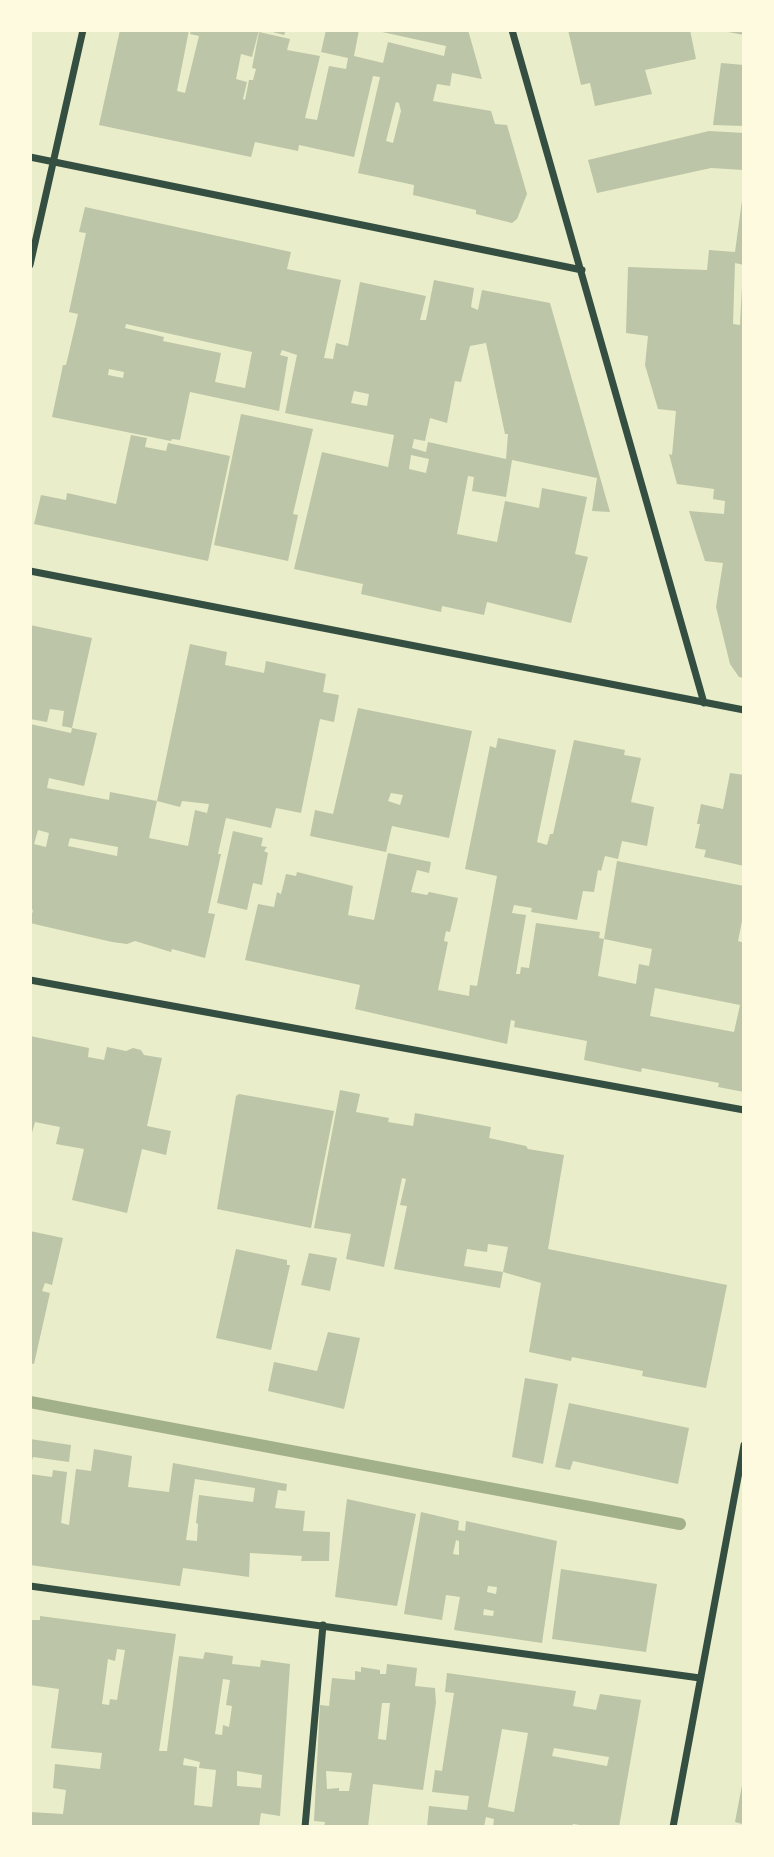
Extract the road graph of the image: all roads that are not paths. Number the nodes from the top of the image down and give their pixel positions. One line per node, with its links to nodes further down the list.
1 (83, 30): 4 (street)
2 (512, 30): 6 (street)
3 (30, 157): 4 (street)
4 (52, 162): 5 (street); 6 (street)
5 (30, 265)
6 (582, 270): 8 (street)
7 (30, 571): 8 (street)
8 (704, 704): 9 (street)
9 (744, 710)
10 (30, 980): 11 (street)
11 (744, 1111)
12 (744, 1445): 15 (street)
13 (30, 1586): 14 (street)
14 (323, 1625): 15 (street); 16 (street)
15 (700, 1678): 17 (street)
16 (304, 1827)
17 (673, 1827)

